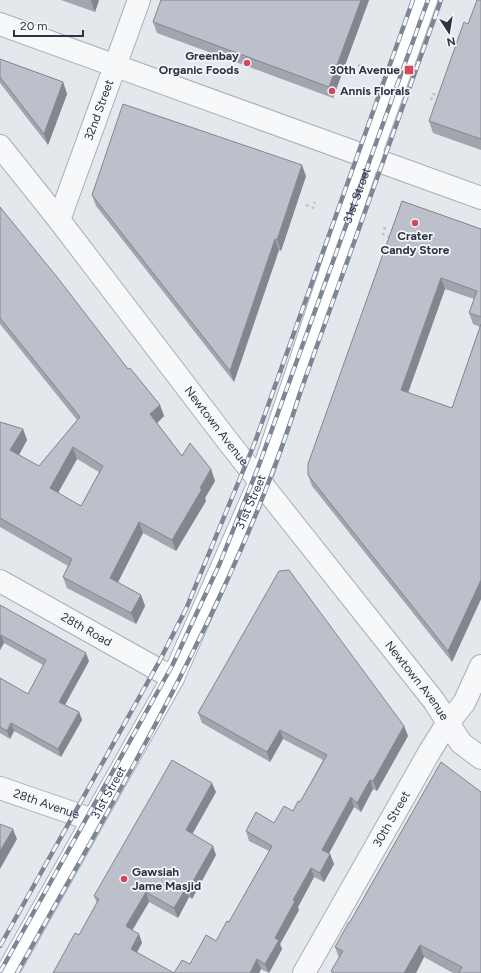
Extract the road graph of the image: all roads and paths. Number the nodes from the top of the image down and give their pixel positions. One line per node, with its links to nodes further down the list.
1 (139, 0): 4 (street, 32nd Street)
2 (426, 0): 10 (main road, 31st Street)
3 (0, 24): 4 (street)
4 (116, 65): 10 (street); 14 (street, 32nd Street)
5 (358, 65): 6 (path)
6 (360, 76)
7 (438, 96): 8 (path)
8 (431, 100)
9 (0, 146): 14 (street, Newtown Avenue)
10 (369, 158): 11 (street); 17 (main road, 31st Street)
11 (481, 198)
12 (315, 202): 13 (path)
13 (306, 205)
14 (59, 220): 17 (street, Newtown Avenue)
15 (385, 228): 16 (path)
16 (389, 237)
17 (260, 481): 20 (main road, 31st Street); 21 (street, Newtown Avenue)
18 (0, 581): 20 (street, 28th Road)
19 (481, 666): 21 (street, 30th Street)
20 (173, 678): 24 (main road, 31st Street)
21 (447, 724): 22 (street, Newtown Avenue); 26 (street, 30th Street)
22 (481, 758)
23 (0, 788): 24 (street, 28th Avenue)
24 (93, 820): 25 (main road, 31st Street)
25 (7, 973)
26 (304, 973)

